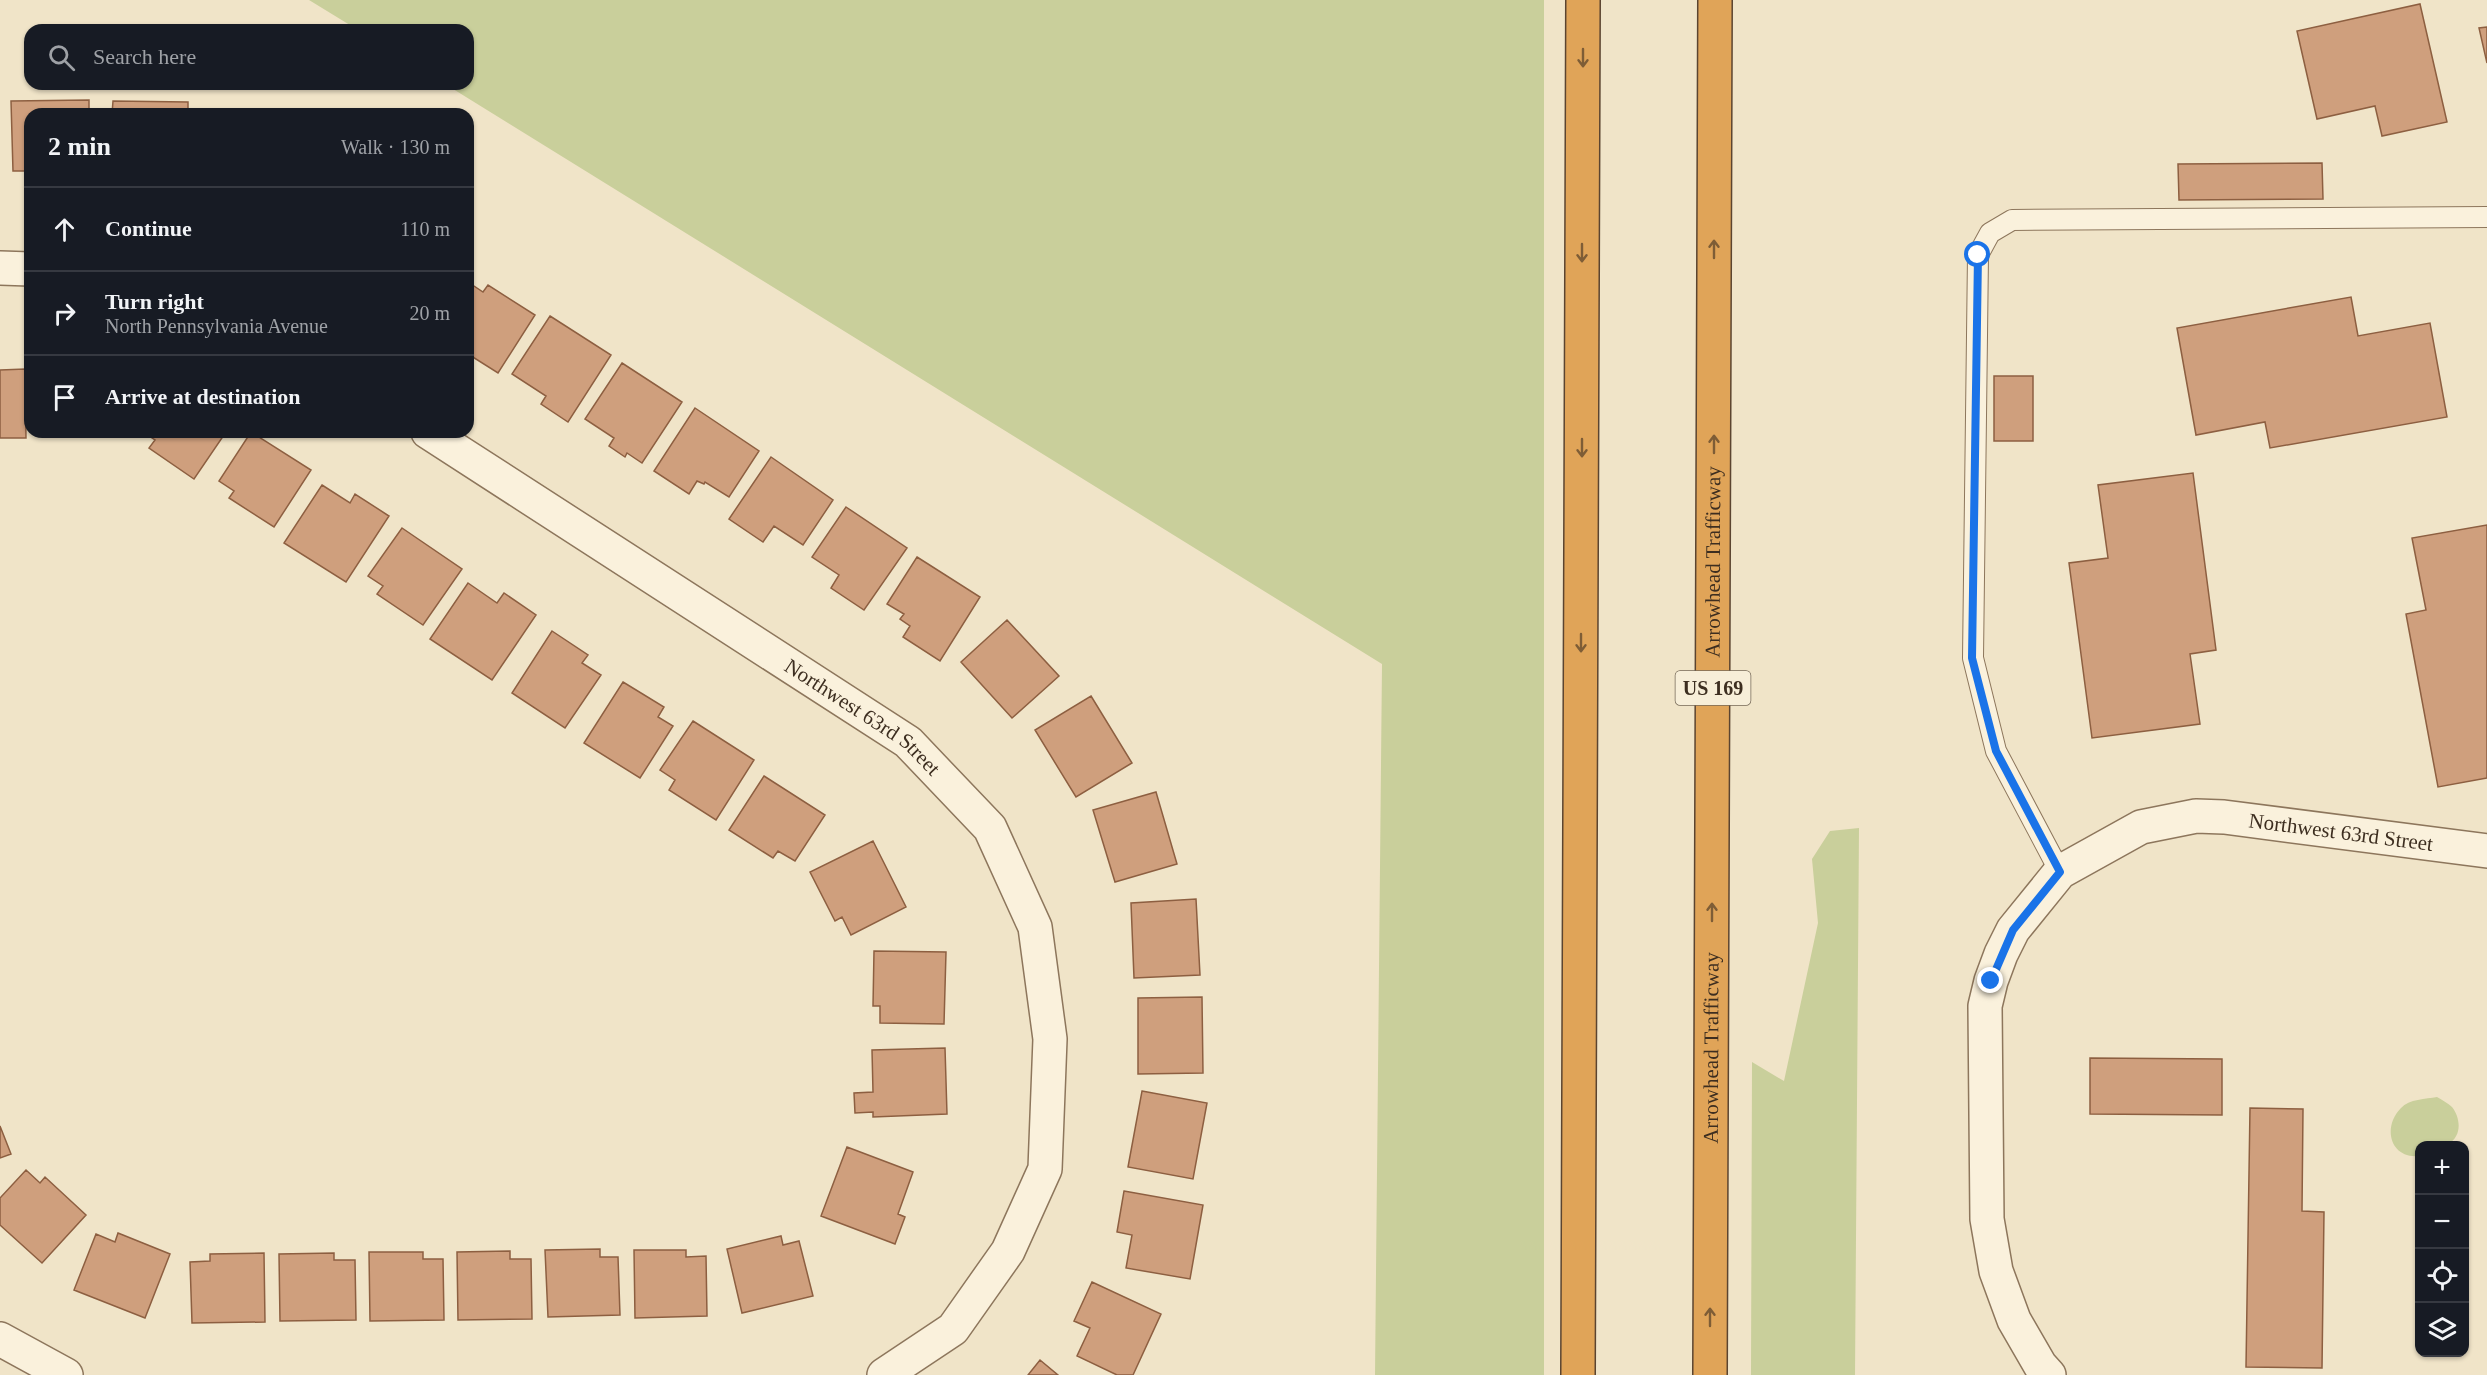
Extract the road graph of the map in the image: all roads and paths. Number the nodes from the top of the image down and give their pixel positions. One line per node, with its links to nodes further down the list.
1 (1583, 0): 12 (highway, one-way to 12)
2 (1715, 0): 13 (highway, Arrowhead Trafficway / US 169, one-way to 2)
3 (2487, 218): 8 (lane)
4 (0, 268): 5 (street)
5 (24, 269)
6 (437, 438): 11 (street, Northwest 63rd Street)
7 (2487, 851): 8 (street, Northwest 63rd Street)
8 (2060, 872): 14 (street)
9 (0, 1339): 10 (street)
10 (66, 1375)
11 (884, 1375)
12 (1578, 1375)
13 (1710, 1375)
14 (2049, 1375)

